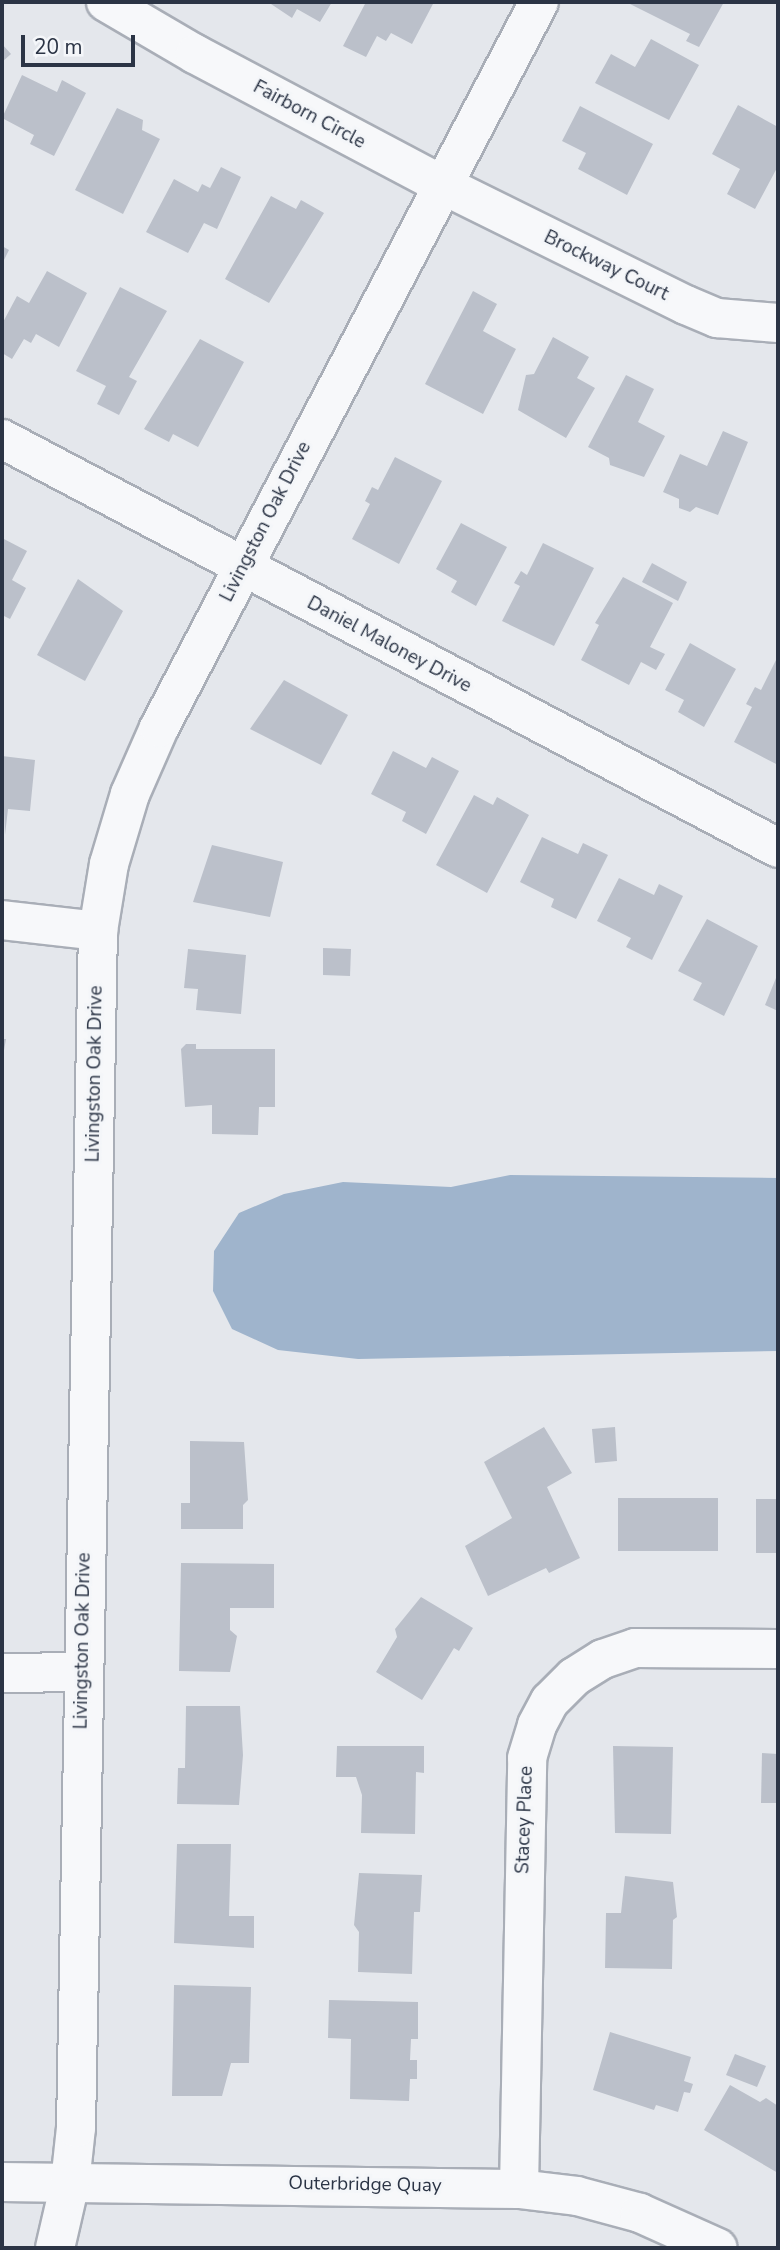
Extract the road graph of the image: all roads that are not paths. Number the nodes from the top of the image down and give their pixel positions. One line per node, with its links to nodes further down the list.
1 (106, 2): 3 (street, Fairborn Circle)
2 (539, 2): 3 (street, Livingston Oak Drive)
3 (441, 184): 4 (street, Brockway Court); 6 (street, Livingston Oak Drive)
4 (778, 323)
5 (2, 439): 6 (street, Daniel Maloney Drive)
6 (243, 567): 7 (street, Daniel Maloney Drive); 9 (street, Livingston Oak Drive)
7 (778, 848)
8 (2, 920): 9 (street)
9 (98, 931): 11 (street, Livingston Oak Drive)
10 (778, 1648): 15 (street, Stacey Place)
11 (82, 1672): 12 (street); 14 (street, Livingston Oak Drive)
12 (2, 1673)
13 (2, 2182): 14 (street, Outerbridge Quay)
14 (70, 2183): 15 (street, Outerbridge Quay); 16 (street, Livingston Oak Drive)
15 (519, 2189): 17 (street, Outerbridge Quay)
16 (55, 2248)
17 (718, 2248)

